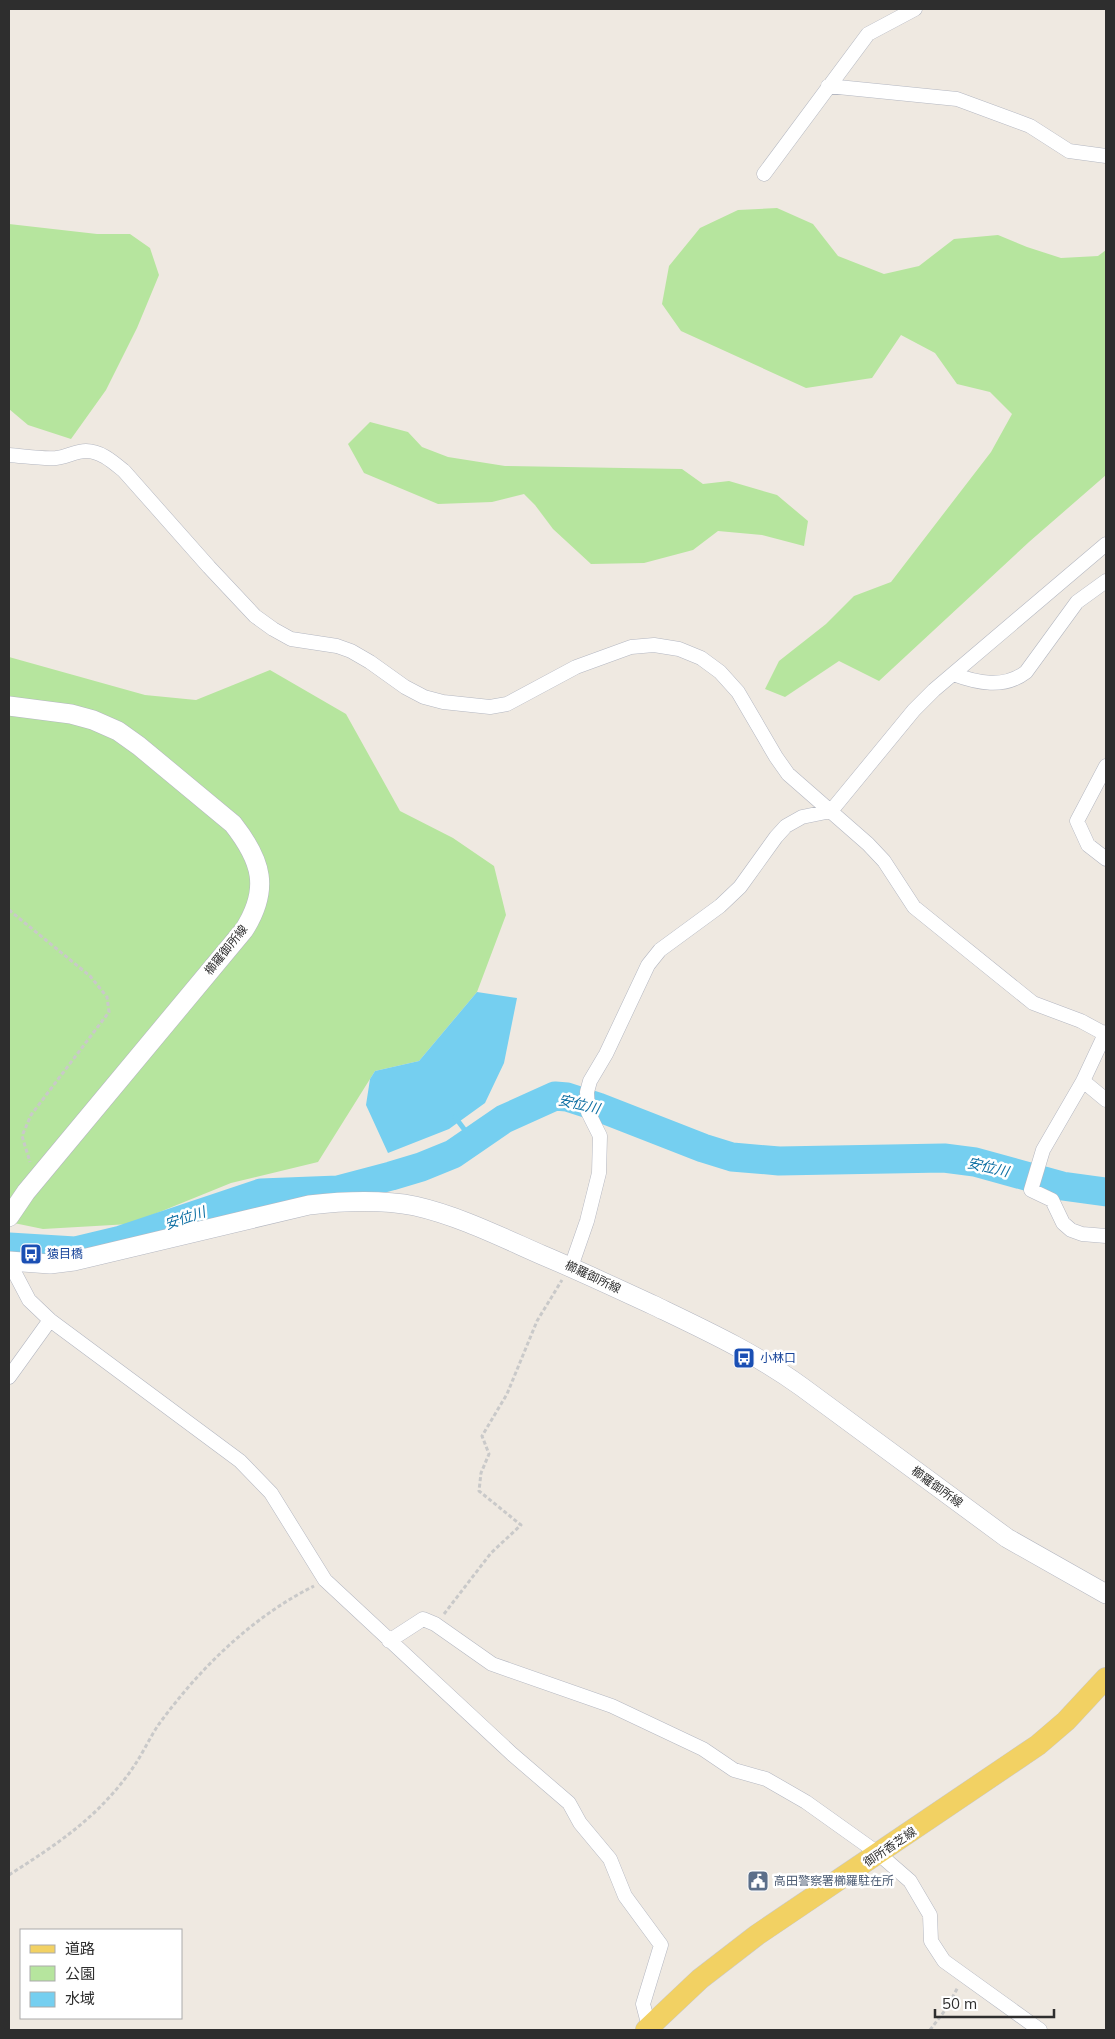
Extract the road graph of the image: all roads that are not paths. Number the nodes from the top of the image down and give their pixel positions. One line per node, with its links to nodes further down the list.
1 (915, 9): 2 (street)
2 (828, 86): 3 (street); 4 (street)
3 (1106, 156)
4 (764, 174)
5 (9, 455): 11 (street)
6 (1106, 544): 8 (street)
7 (1106, 581): 8 (street)
8 (953, 674): 11 (street)
9 (9, 706): 16 (main road, 櫛羅御所線)
10 (1106, 766): 12 (street)
11 (831, 811): 13 (street); 19 (street)
12 (1106, 859)
13 (1106, 1033): 14 (street)
14 (1083, 1081): 15 (street); 17 (street)
15 (1106, 1100)
16 (9, 1217)
17 (1106, 1236)
18 (9, 1262): 19 (main road, 櫛羅御所線); 20 (street)
19 (571, 1267): 22 (main road, 櫛羅御所線)
20 (50, 1320): 21 (street); 23 (street)
21 (9, 1377)
22 (1106, 1594)
23 (389, 1641): 25 (street); 26 (street)
24 (1106, 1678): 25 (main road, 御所香芝線)
25 (879, 1854): 26 (main road, 御所香芝線); 27 (street)
26 (648, 2029)
27 (1040, 2030)

